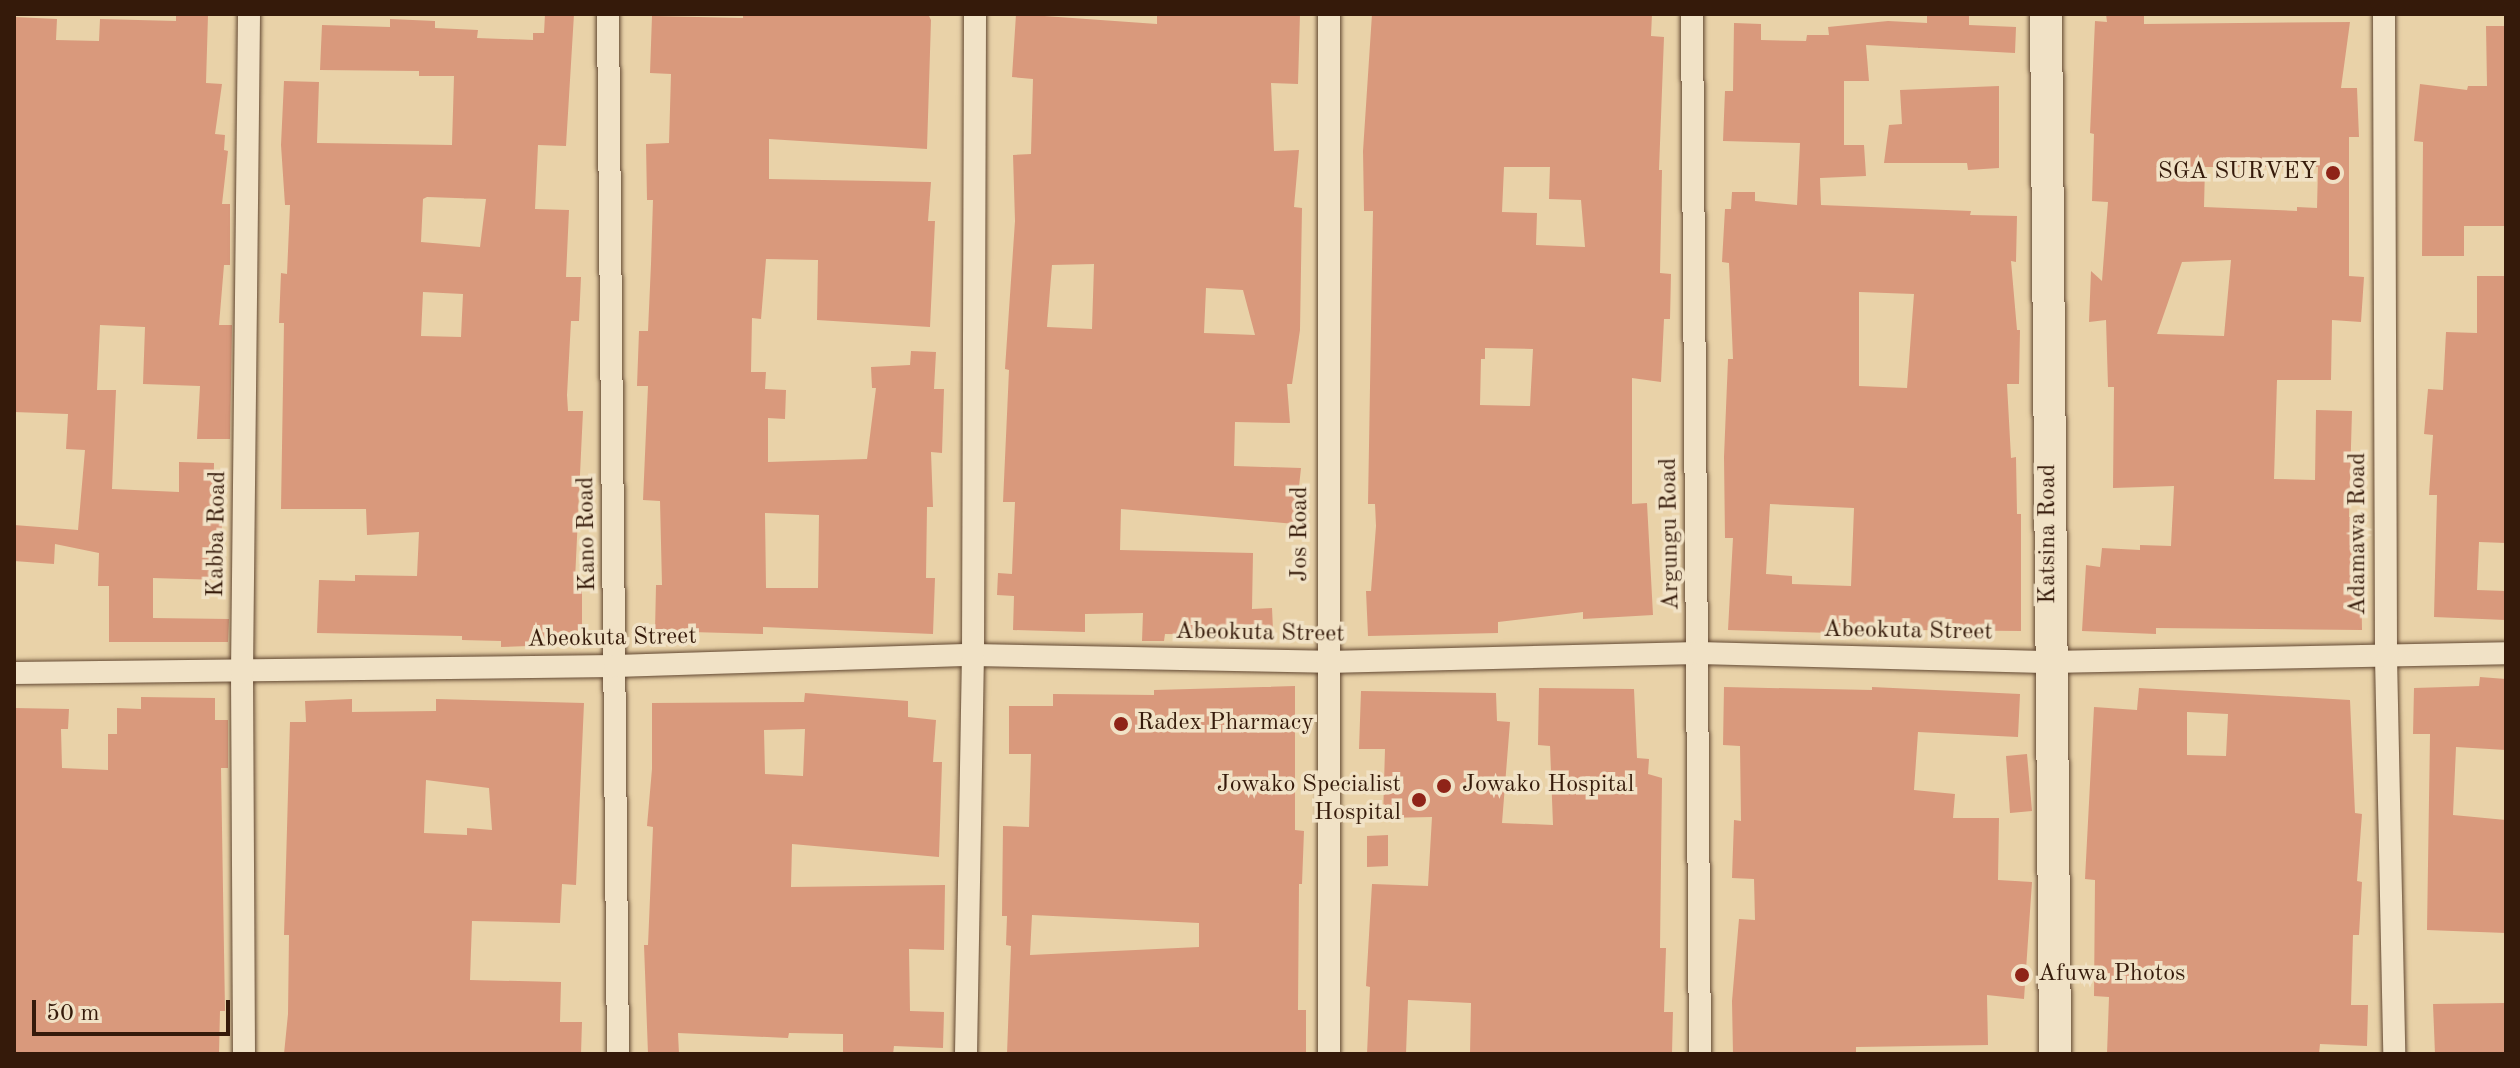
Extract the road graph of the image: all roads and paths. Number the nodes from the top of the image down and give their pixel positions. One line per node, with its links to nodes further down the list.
1 (249, 14): 16 (street, Kabba Road)
2 (608, 14): 14 (street, Kano Road)
3 (975, 14): 10 (street)
4 (1329, 14): 12 (street, Jos Road)
5 (1692, 14): 8 (street, Argungu Road)
6 (2046, 14): 13 (street, Katsina Road)
7 (2384, 14): 11 (street, Adamawa Road)
8 (1698, 653): 12 (street, Abeokuta Street); 13 (street, Abeokuta Street); 21 (street, Argungu Road)
9 (2506, 653): 11 (street, Abeokuta Street)
10 (973, 655): 12 (street, Abeokuta Street); 14 (street, Abeokuta Street); 19 (street)
11 (2386, 657): 13 (street, Abeokuta Street); 23 (street, Adamawa Road)
12 (1327, 662): 20 (street, Jos Road)
13 (2049, 662): 22 (street, Katsina Road)
14 (615, 666): 16 (street, Abeokuta Street); 18 (street, Kano Road)
15 (14, 673): 16 (street, Abeokuta Street)
16 (242, 673): 17 (street, Kabba Road)
17 (244, 1054)
18 (618, 1054)
19 (966, 1054)
20 (1329, 1054)
21 (1700, 1054)
22 (2055, 1054)
23 (2394, 1054)

